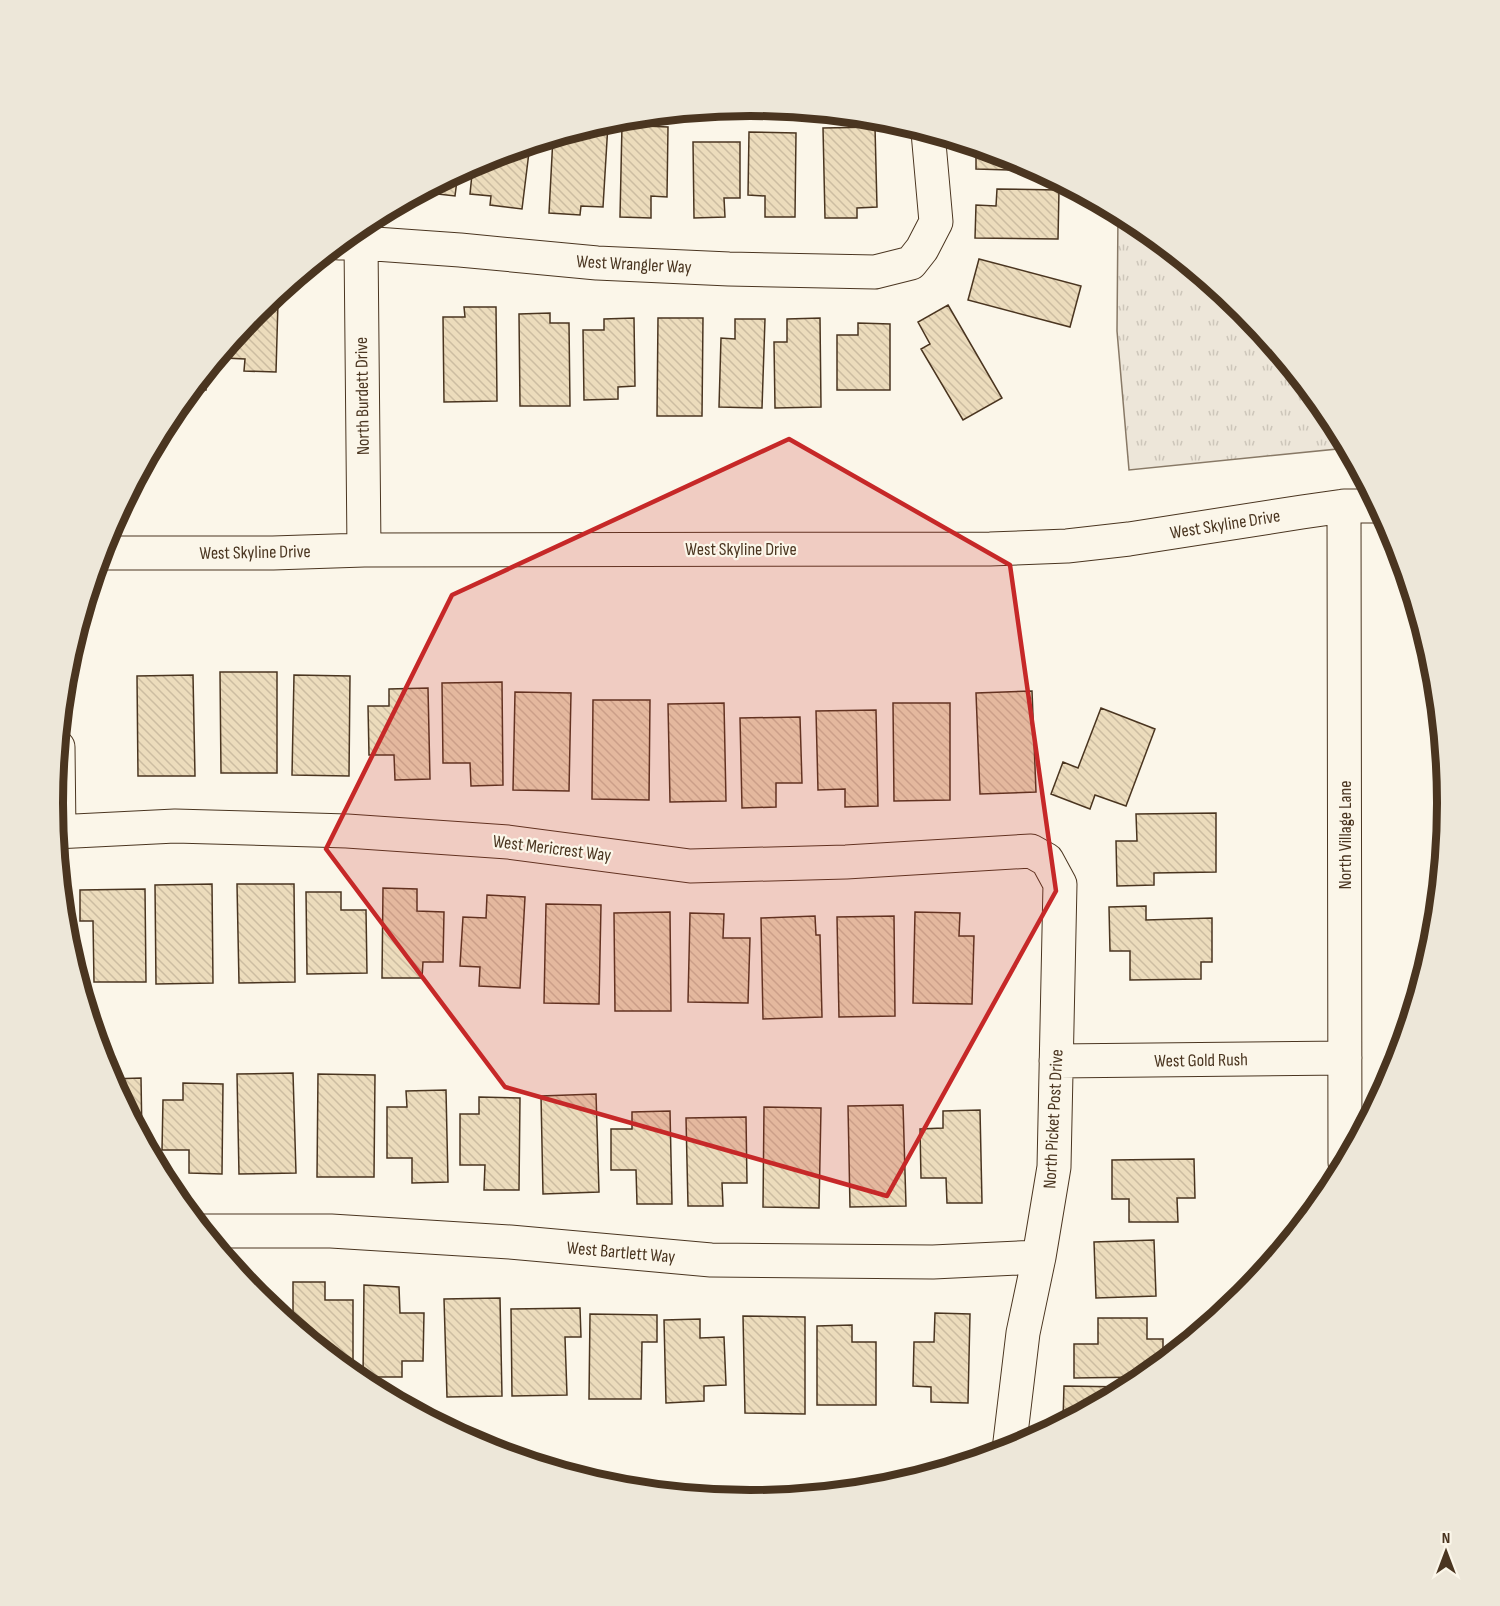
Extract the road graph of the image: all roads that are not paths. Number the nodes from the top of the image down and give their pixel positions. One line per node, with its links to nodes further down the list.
1 (929, 139): 2 (street, West Wrangler Way)
2 (353, 243)
3 (350, 245): 6 (street, North Burdett Drive)
4 (1344, 506): 5 (street, West Skyline Drive); 6 (street, West Skyline Drive); 10 (street, North Village Lane)
5 (1369, 506)
6 (364, 550): 7 (street, West Skyline Drive)
7 (110, 553)
8 (64, 832): 9 (street, West Mericrest Way)
9 (1047, 860): 11 (street, North Picket Post Drive)
10 (1345, 1058): 11 (street, West Gold Rush); 12 (street, North Village Lane)
11 (1056, 1061): 14 (street, North Picket Post Drive)
12 (1345, 1147)
13 (213, 1231): 14 (street, West Bartlett Way)
14 (1039, 1257): 15 (street, North Picket Post Drive)
15 (1010, 1439)

